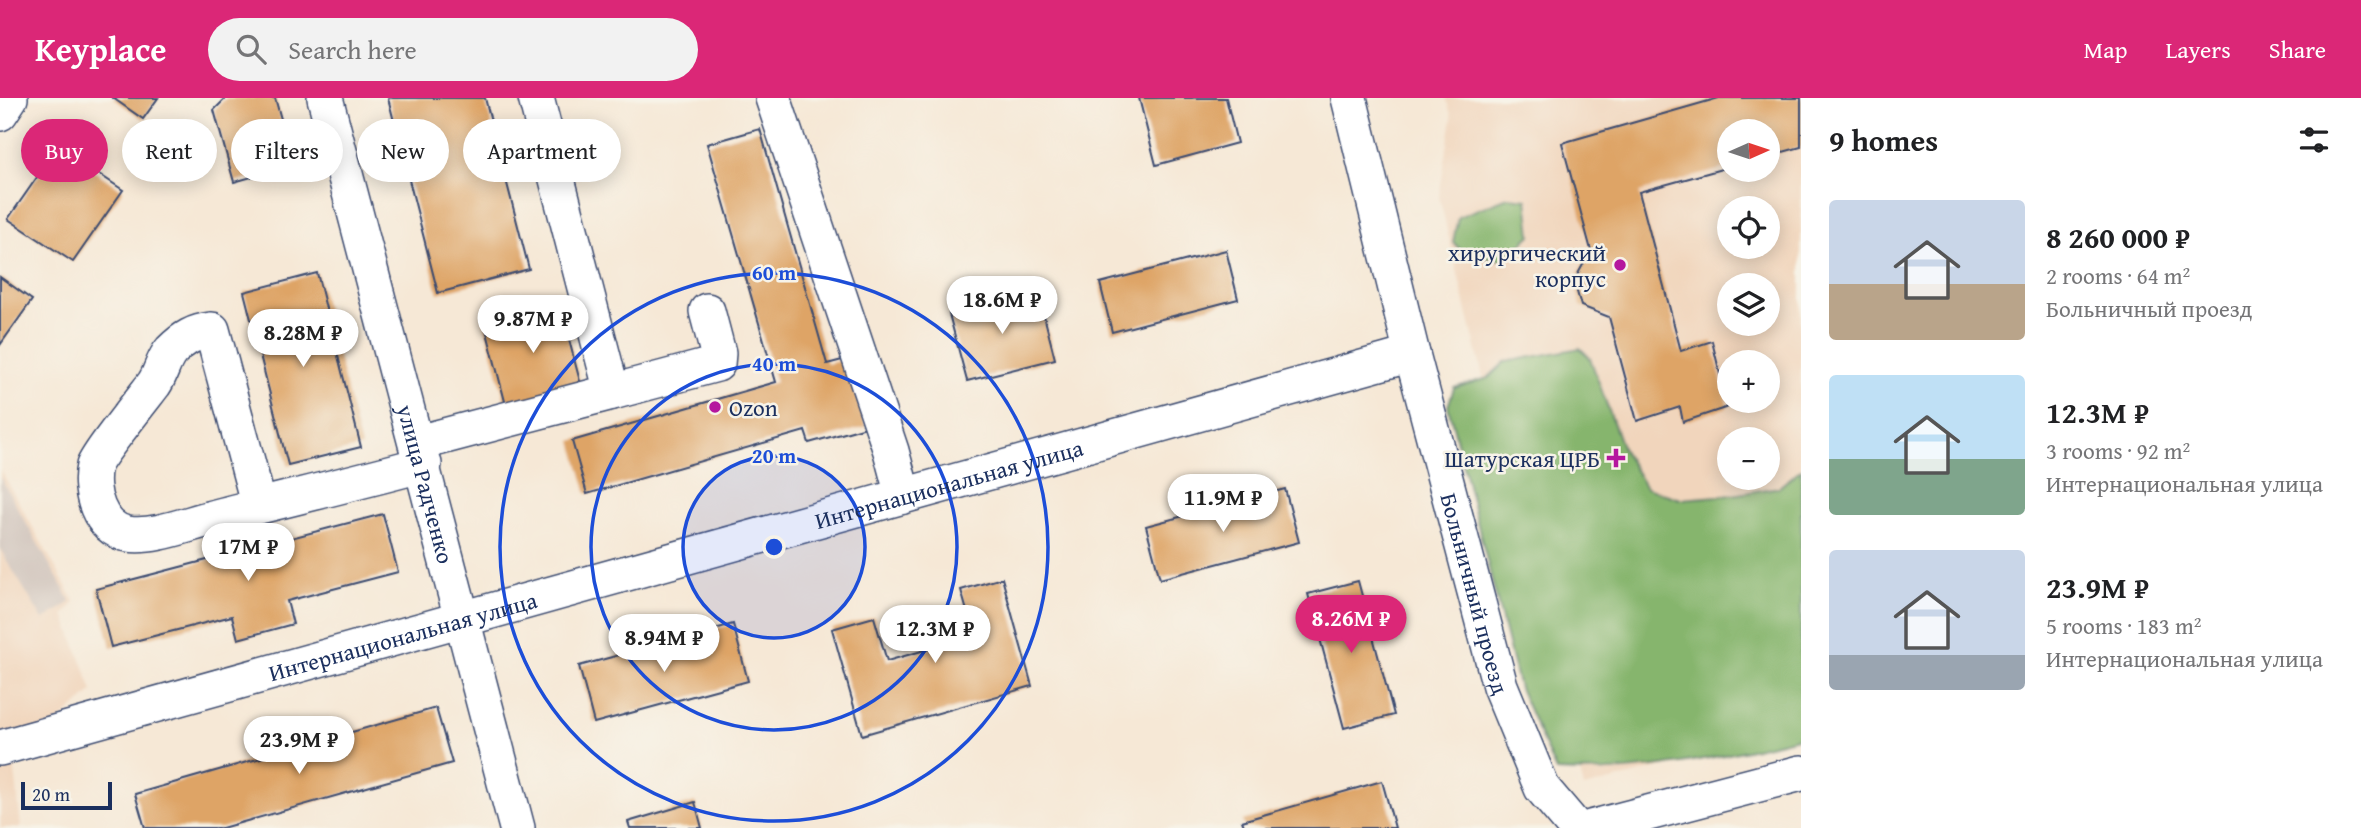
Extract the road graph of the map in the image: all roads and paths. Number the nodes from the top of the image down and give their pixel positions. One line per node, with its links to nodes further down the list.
1 (10, 98): 6 (street)
2 (325, 98): 10 (street, улица Радченко)
3 (536, 98): 9 (street)
4 (774, 98): 11 (street)
5 (1349, 98): 8 (street, Больничный проезд)
6 (0, 113)
7 (707, 311): 9 (street)
8 (1412, 354): 11 (street, Интернациональная улица); 17 (street, Больничный проезд)
9 (612, 393): 10 (street)
10 (421, 454): 12 (street); 13 (street, улица Радченко)
11 (903, 496): 13 (street, Интернациональная улица)
12 (259, 506): 12 (street)
13 (463, 620): 14 (street, Интернациональная улица); 16 (street, улица Радченко)
14 (0, 748)
15 (1801, 773): 18 (street)
16 (517, 828)
17 (1576, 828)
18 (1591, 828)

